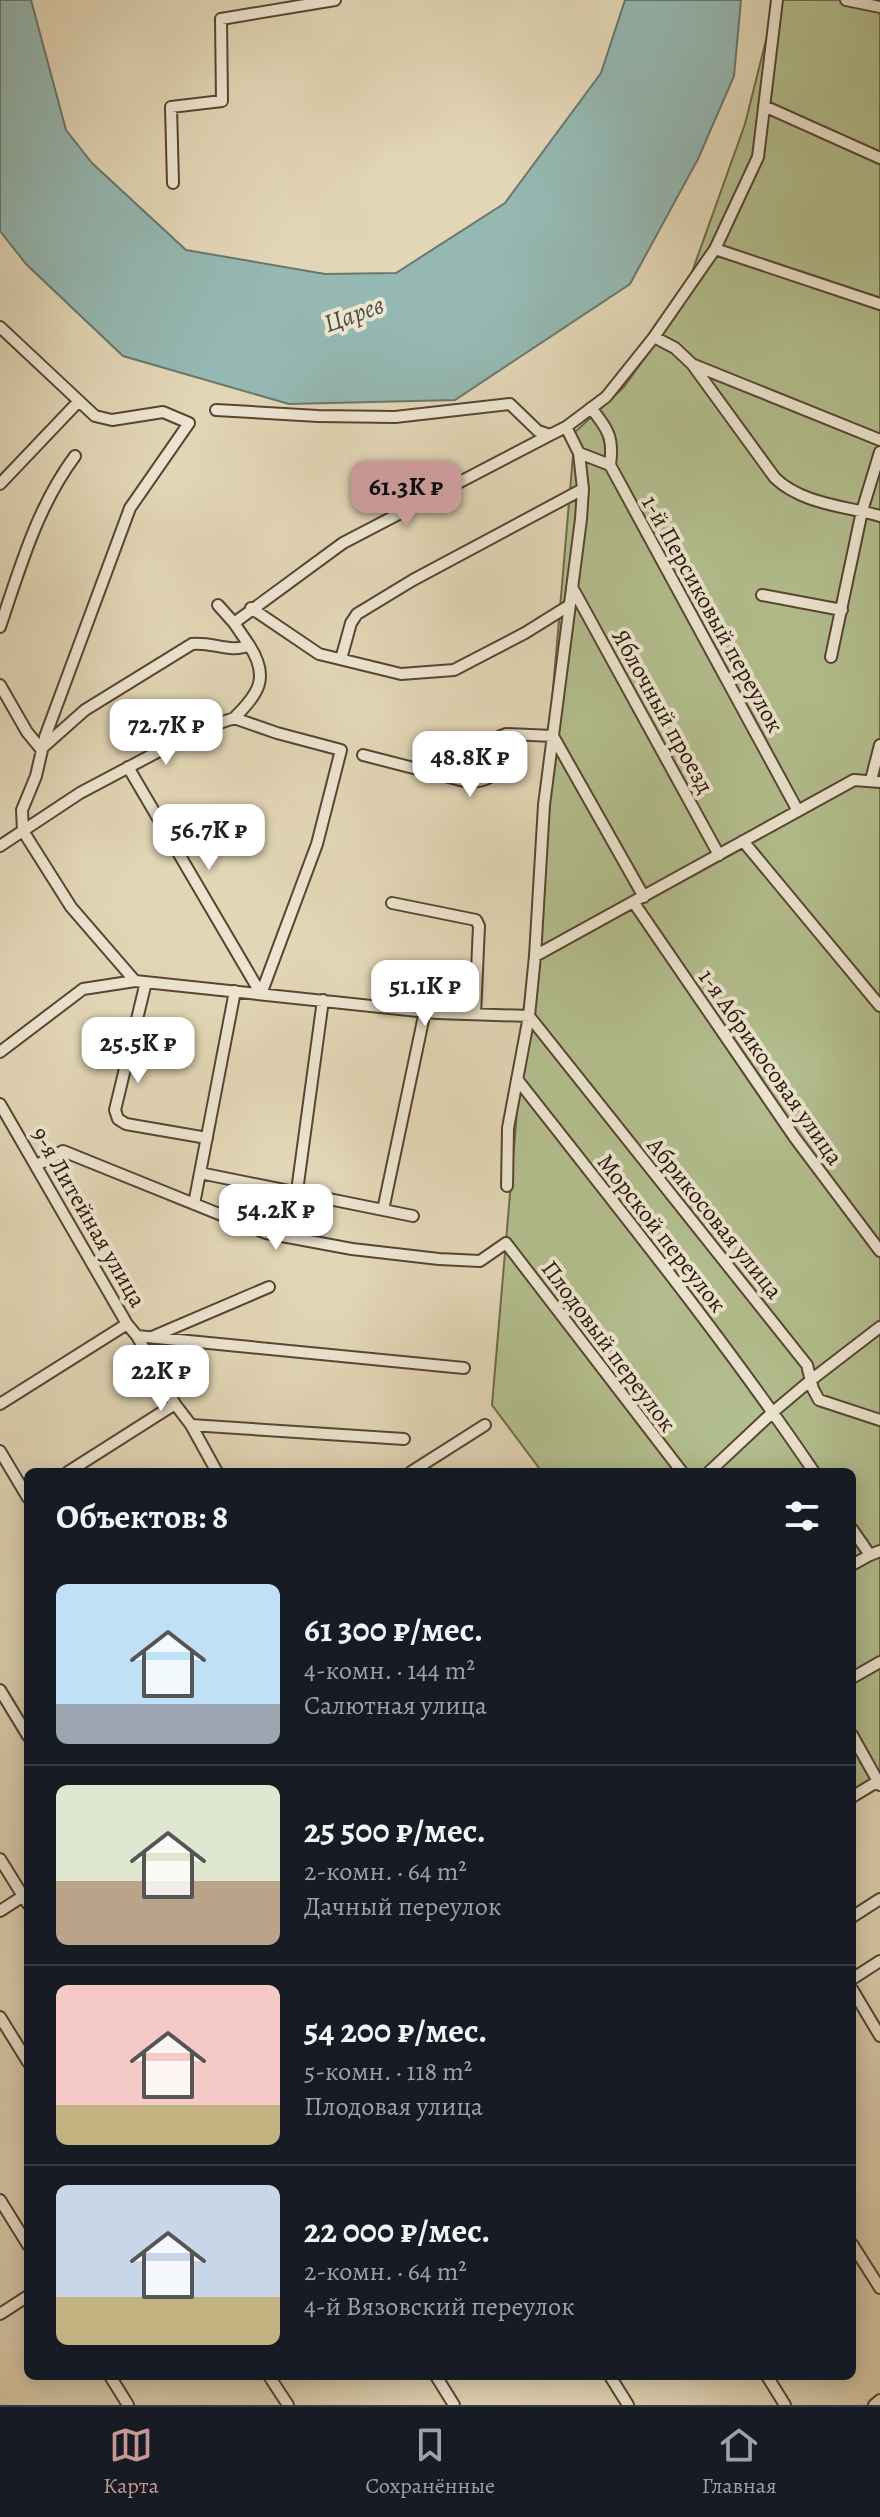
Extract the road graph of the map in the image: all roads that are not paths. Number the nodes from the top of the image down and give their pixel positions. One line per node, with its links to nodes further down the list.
1 (335, 0): 7 (street)
2 (777, 0): 5 (street)
3 (846, 0): 4 (street)
4 (880, 7)
5 (764, 106): 6 (street); 8 (street)
6 (880, 158)
7 (173, 183)
8 (715, 249): 9 (street); 11 (street)
9 (880, 304)
10 (0, 327): 13 (street)
11 (654, 337): 12 (street); 14 (street)
12 (692, 364): 18 (street); 25 (street)
13 (78, 402): 23 (street); 42 (street)
14 (591, 408): 16 (street); 22 (street)
15 (216, 410): 17 (street)
16 (566, 427): 17 (street); 20 (street)
17 (550, 435): 31 (street)
18 (880, 440)
19 (880, 452): 25 (street)
20 (579, 453): 22 (street); 24 (street)
21 (75, 456): 34 (street)
22 (610, 465): 46 (street, 1-й Персиковый переулок)
23 (0, 484)
24 (583, 489): 27 (street); 37 (street)
25 (862, 511): 26 (street); 32 (street)
26 (880, 516)
27 (572, 587): 30 (street); 50 (street, Яблочный проезд)
28 (762, 595): 32 (street)
29 (218, 605): 33 (street)
30 (570, 605): 37 (street); 40 (street)
31 (251, 608): 33 (street); 37 (street)
32 (842, 610): 36 (street)
33 (234, 623): 35 (street)
34 (0, 627)
35 (249, 645): 39 (street); 42 (street)
36 (831, 657)
37 (341, 659)
38 (0, 685): 42 (street)
39 (234, 718): 44 (street); 56 (street)
40 (553, 736): 43 (street); 51 (street, 1-я Абрикосовая улица); 53 (street)
41 (880, 745): 45 (street)
42 (41, 749): 47 (street)
43 (363, 755)
44 (128, 767): 47 (street); 56 (street)
45 (875, 781): 46 (street)
46 (798, 811): 48 (street)
47 (23, 831): 49 (street); 54 (street)
48 (743, 841): 50 (street); 58 (street)
49 (0, 846)
50 (719, 855): 51 (street)
51 (639, 900): 53 (street); 73 (street, 1-я Абрикосовая улица)
52 (392, 903): 60 (street)
53 (535, 956): 61 (street)
54 (141, 981): 55 (street); 62 (street); 65 (street)
55 (235, 991): 56 (street); 65 (street)
56 (261, 994): 57 (street)
57 (323, 1000): 59 (street); 69 (street)
58 (880, 1006)
59 (425, 1011): 60 (street); 71 (street)
60 (475, 1014): 61 (street)
61 (529, 1016): 63 (street); 80 (street, Абрикосовая улица)
62 (0, 1052)
63 (517, 1079): 68 (street); 83 (street, Морской переулок)
64 (0, 1104): 66 (street, 9-я Литейная улица)
65 (207, 1138): 67 (street)
66 (37, 1165): 70 (street); 75 (street, 9-я Литейная улица)
67 (200, 1173): 69 (street); 70 (street)
68 (507, 1186)
69 (297, 1191): 71 (street)
70 (194, 1204): 92 (street, Плодовый переулок)
71 (383, 1210): 72 (street)
72 (413, 1216)
73 (880, 1251)
74 (269, 1287): 78 (street)
75 (127, 1324): 77 (street, 9-я Литейная улица); 81 (street)
76 (880, 1327): 80 (street)
77 (137, 1336): 78 (street); 82 (street, 9-я Литейная улица)
78 (151, 1338): 79 (street)
79 (464, 1368)
80 (811, 1380): 83 (street); 84 (street, Абрикосовая улица)
81 (0, 1404)
82 (175, 1404): 85 (street, 9-я Литейная улица); 89 (street)
83 (773, 1412): 93 (street); 94 (street, Морской переулок)
84 (880, 1420)
85 (191, 1425): 87 (street); 90 (street, 9-я Литейная улица)
86 (485, 1425): 91 (street)
87 (404, 1439)
88 (0, 1451): 95 (street)
89 (74, 1468)
90 (215, 1468)
91 (417, 1468)
92 (679, 1468)
93 (713, 1468)
94 (811, 1468)
95 (24, 1490)
96 (856, 1533): 97 (street)
97 (875, 1553): 98 (street)
98 (856, 1563)
99 (880, 1662): 100 (street)
100 (856, 1676)
101 (0, 1690): 102 (street)
102 (24, 1729)
103 (856, 1742): 104 (street)
104 (879, 1782): 105 (street)
105 (856, 1795)
106 (0, 1859): 107 (street)
107 (24, 1894)
108 (24, 1898): 110 (street)
109 (880, 1899): 111 (street)
110 (0, 1911)
111 (856, 1914)
112 (880, 1961): 113 (street)
113 (856, 1976)
114 (856, 1996): 116 (street)
115 (0, 2017): 117 (street)
116 (880, 2036)
117 (24, 2056)
118 (0, 2200): 119 (street)
119 (24, 2239)
120 (856, 2250): 121 (street)
121 (880, 2288)
122 (24, 2299): 123 (street)
123 (0, 2314)
124 (112, 2380): 130 (street)
125 (272, 2380): 131 (street)
126 (438, 2380): 132 (street)
127 (612, 2380): 133 (street)
128 (769, 2380): 134 (street)
129 (880, 2400): 135 (street)
130 (128, 2405)
131 (288, 2405)
132 (454, 2405)
133 (628, 2405)
134 (785, 2405)
135 (874, 2405)

